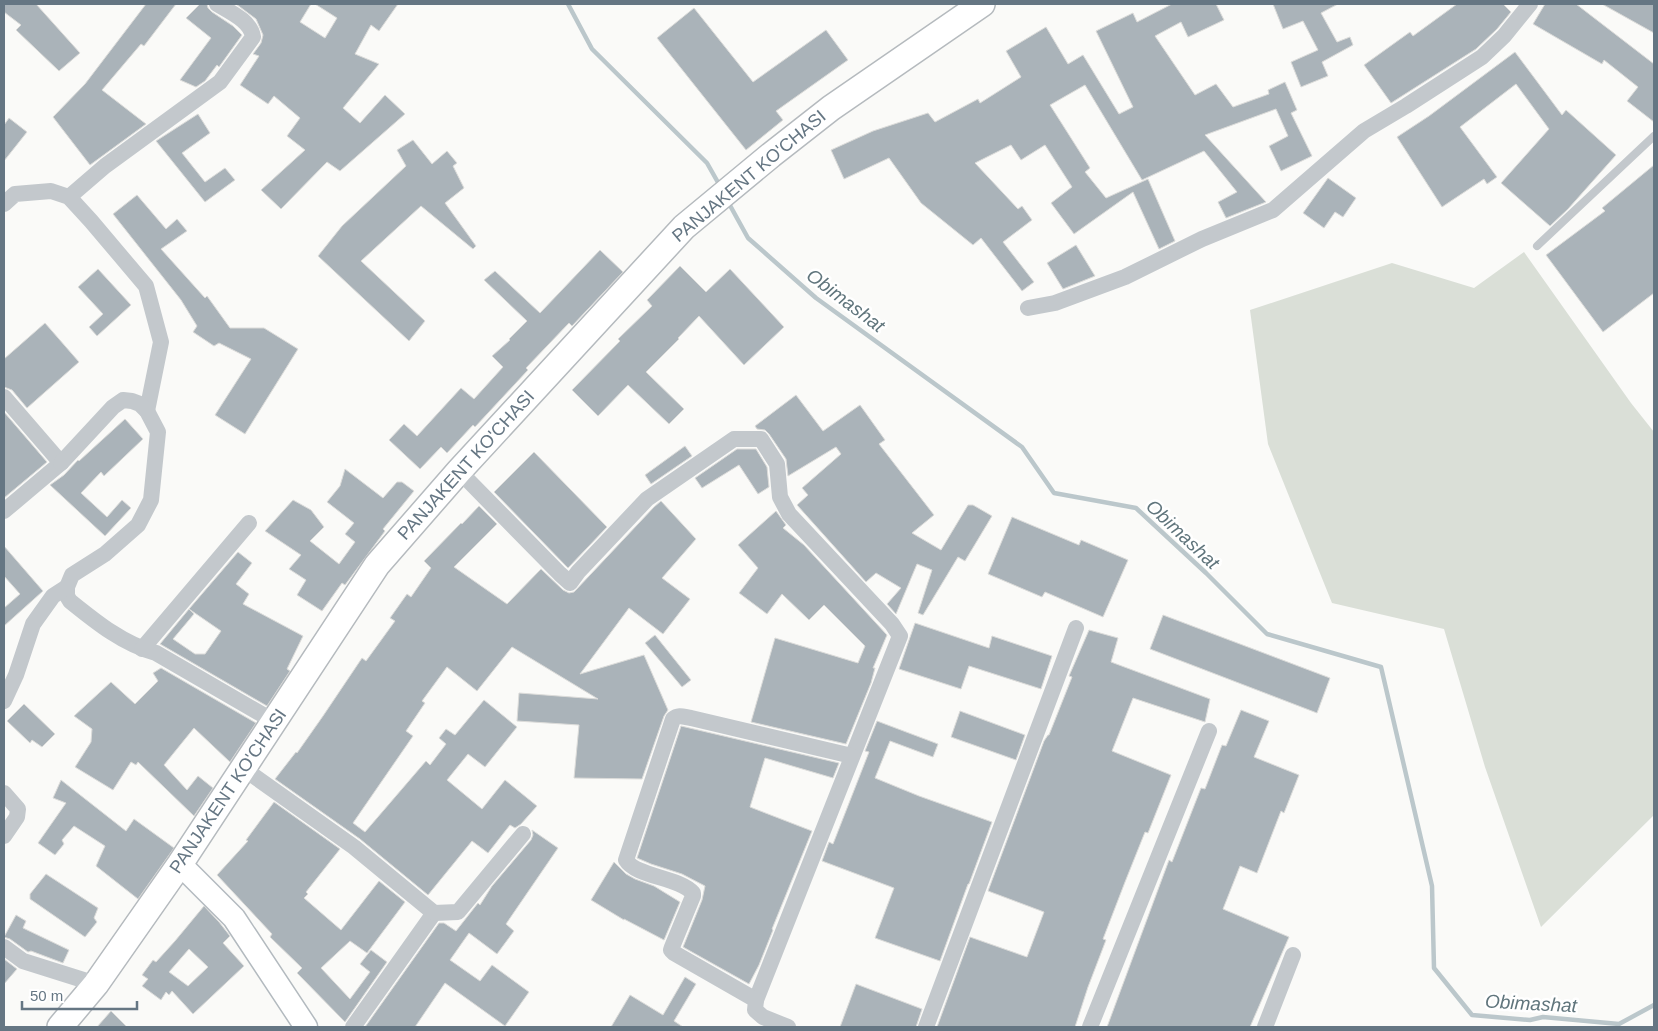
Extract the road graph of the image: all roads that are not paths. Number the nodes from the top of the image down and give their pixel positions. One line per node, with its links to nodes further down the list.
1 (218, 4): 5 (street)
2 (982, 4): 12 (main road, PANJAKENT KO'CHASI)
3 (1530, 4): 8 (street)
4 (1654, 136): 7 (lane)
5 (69, 198): 6 (street); 10 (street)
6 (4, 204)
7 (1537, 246)
8 (1028, 308)
9 (4, 397): 11 (street)
10 (147, 411): 11 (street); 15 (street)
11 (61, 463): 13 (street)
12 (459, 471): 19 (main road, PANJAKENT KO'CHASI); 21 (street)
13 (4, 512)
14 (249, 523): 17 (street)
15 (67, 587): 17 (street); 18 (street)
16 (1076, 628): 36 (street)
17 (142, 649): 19 (street)
18 (4, 701)
19 (274, 722): 22 (main road, PANJAKENT KO'CHASI)
20 (1209, 732): 37 (street)
21 (852, 756): 31 (street); 31 (street)
22 (244, 769): 26 (main road, PANJAKENT KO'CHASI); 27 (street)
23 (4, 793): 25 (street)
24 (523, 834): 27 (street)
25 (4, 836)
26 (180, 864): 30 (main road, PANJAKENT KO'CHASI); 33 (main road)
27 (434, 913): 34 (street)
28 (4, 947): 30 (street)
29 (1294, 955): 38 (street)
30 (96, 984): 32 (main road, PANJAKENT KO'CHASI)
31 (756, 1000): 35 (street)
32 (60, 1027)
33 (306, 1027)
34 (353, 1027)
35 (788, 1027)
36 (926, 1027)
37 (1090, 1027)
38 (1265, 1027)

